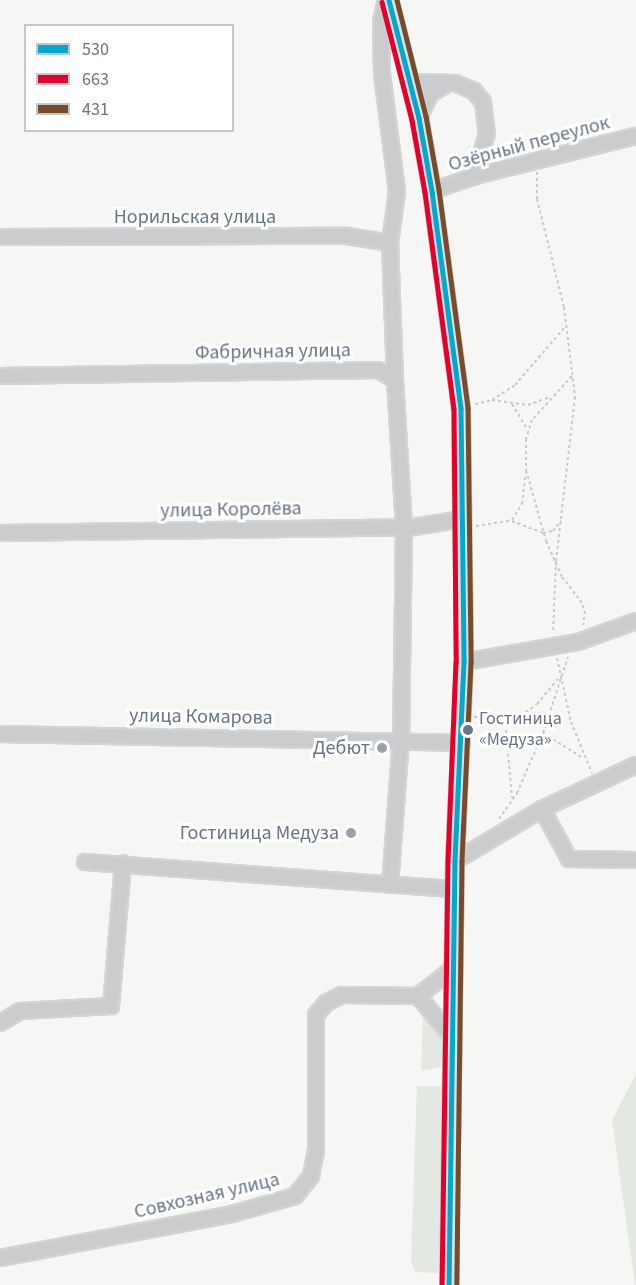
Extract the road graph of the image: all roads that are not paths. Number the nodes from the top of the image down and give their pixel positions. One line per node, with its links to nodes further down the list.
1 (387, 0): 2 (main road); 9 (street)
2 (410, 82): 3 (street); 4 (main road)
3 (455, 83): 4 (street); 6 (street)
4 (419, 118): 7 (main road)
5 (636, 136): 6 (street, Озёрный переулок)
6 (475, 176): 7 (street, Озёрный переулок)
7 (432, 191): 12 (main road)
8 (0, 237): 9 (street, Норильская улица)
9 (390, 243): 11 (street)
10 (0, 376): 11 (street, Фабричная улица)
11 (395, 380): 13 (street)
12 (462, 523): 13 (street, улица Королёва); 16 (main road)
13 (404, 528): 14 (street, улица Королёва); 18 (street)
14 (0, 533)
15 (636, 621): 16 (street)
16 (464, 662): 19 (main road)
17 (0, 734): 18 (street, улица Комарова)
18 (401, 739): 19 (street, улица Комарова); 26 (street)
19 (462, 743): 23 (main road)
20 (636, 765): 21 (street)
21 (542, 809): 22 (street); 23 (street)
22 (636, 860)
23 (455, 861): 27 (main road)
24 (85, 862): 25 (street)
25 (123, 864): 26 (street); 30 (street)
26 (390, 884): 27 (street)
27 (454, 889): 28 (main road)
28 (455, 967): 29 (street); 31 (main road)
29 (418, 996): 31 (street); 32 (street, Совхозная улица)
30 (0, 1023)
31 (454, 1038): 33 (main road)
32 (0, 1258)
33 (449, 1285)

